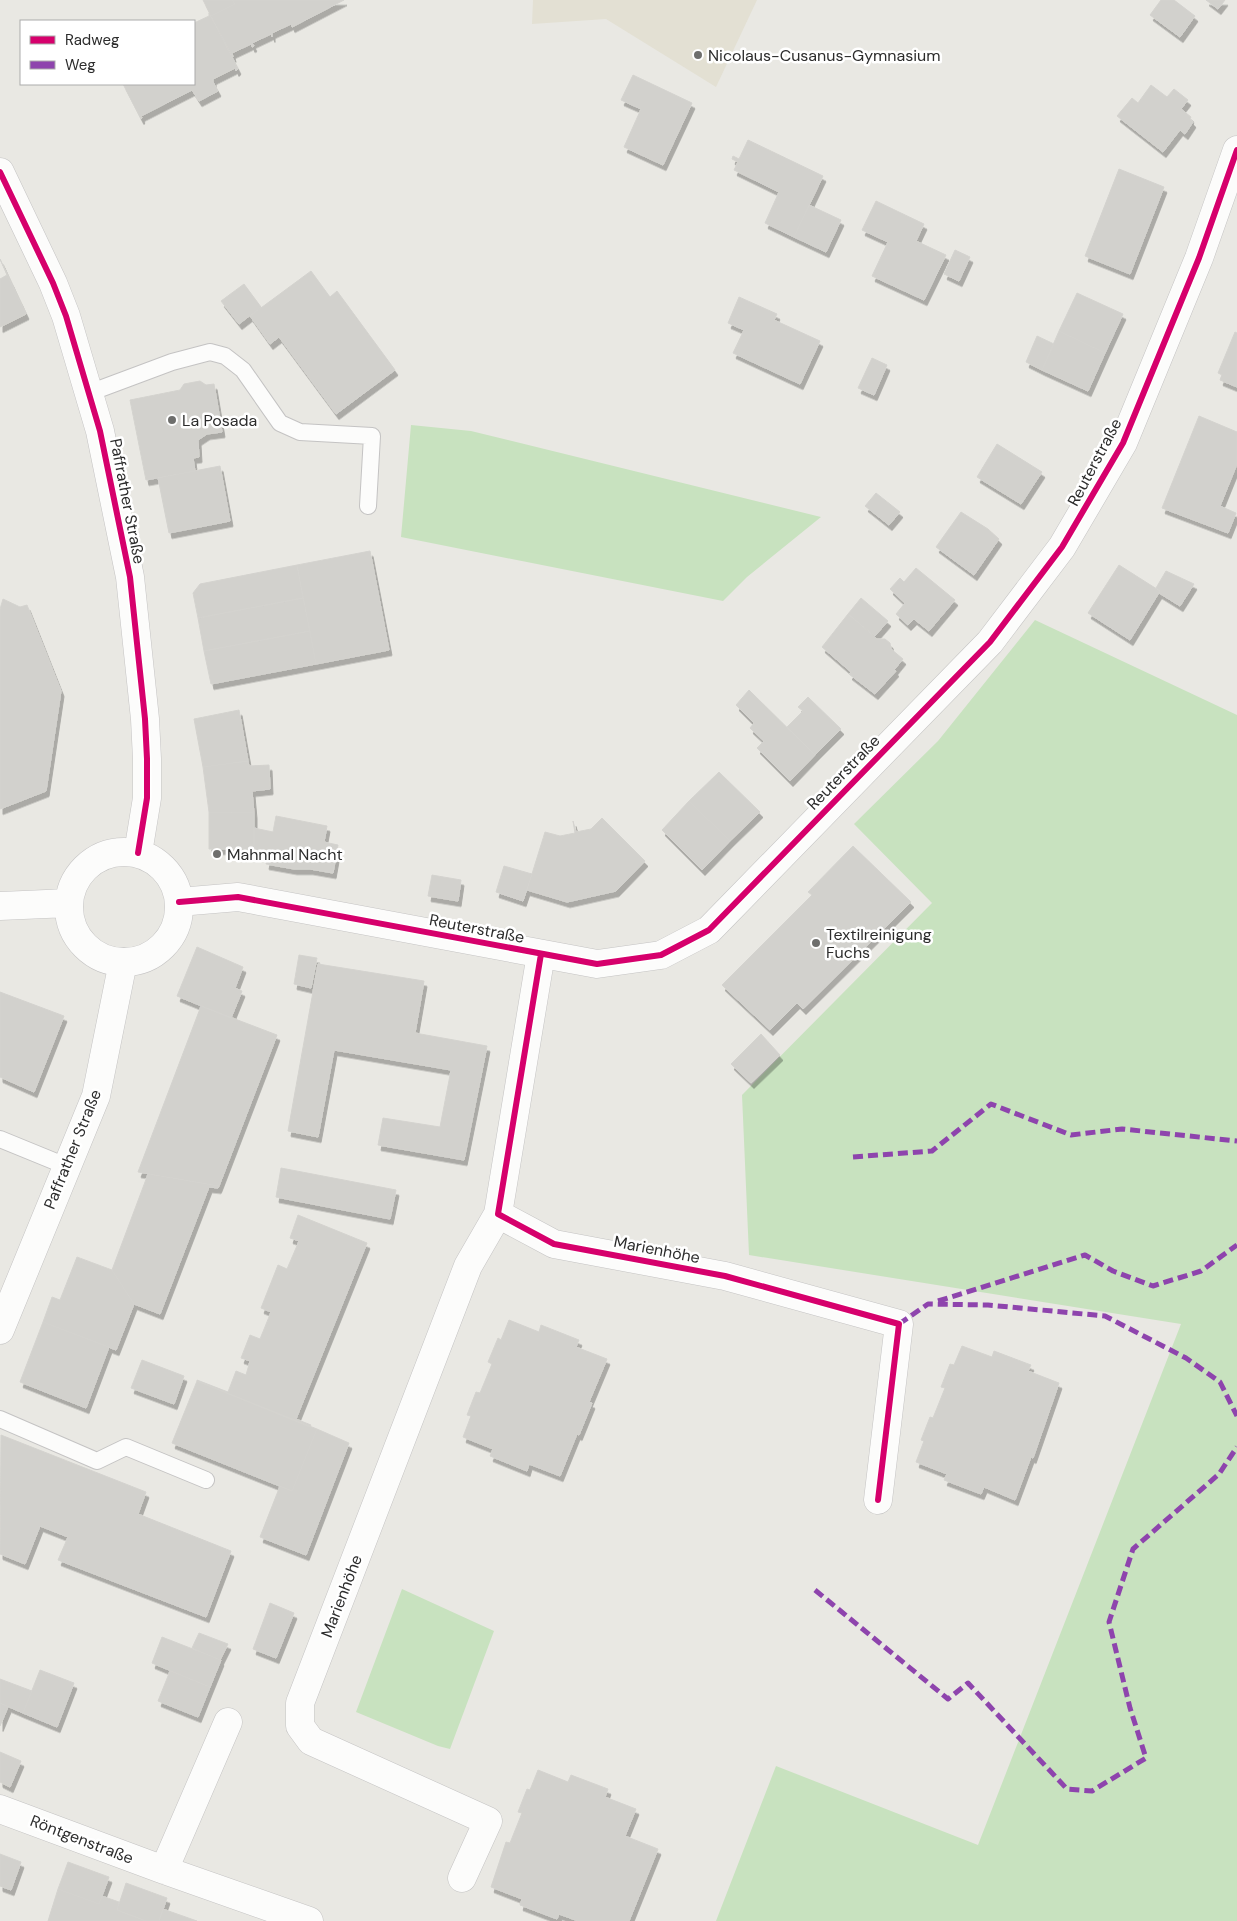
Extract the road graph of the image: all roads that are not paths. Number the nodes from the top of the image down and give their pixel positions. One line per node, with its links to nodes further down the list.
1 (1237, 150): 9 (street, Reuterstraße)
2 (0, 172): 3 (street, Paffrather Straße)
3 (89, 393): 4 (lane); 5 (street, Paffrather Straße)
4 (368, 506)
5 (138, 854): 6 (street); 7 (street)
6 (179, 902): 9 (street, Reuterstraße); 10 (street)
7 (70, 903): 8 (street); 10 (street)
8 (0, 906)
9 (541, 954): 13 (street, Marienhöhe)
10 (123, 962): 12 (street, Paffrather Straße)
11 (0, 1139): 12 (lane)
12 (66, 1166): 14 (street, Paffrather Straße)
13 (498, 1214): 17 (street, Marienhöhe); 21 (street, Marienhöhe)
14 (0, 1330)
15 (0, 1419): 16 (lane)
16 (206, 1480)
17 (878, 1500)
18 (228, 1722): 20 (street)
19 (0, 1809): 20 (street, Röntgenstraße)
20 (164, 1870): 22 (street, Röntgenstraße)
21 (462, 1878)
22 (308, 1921)

